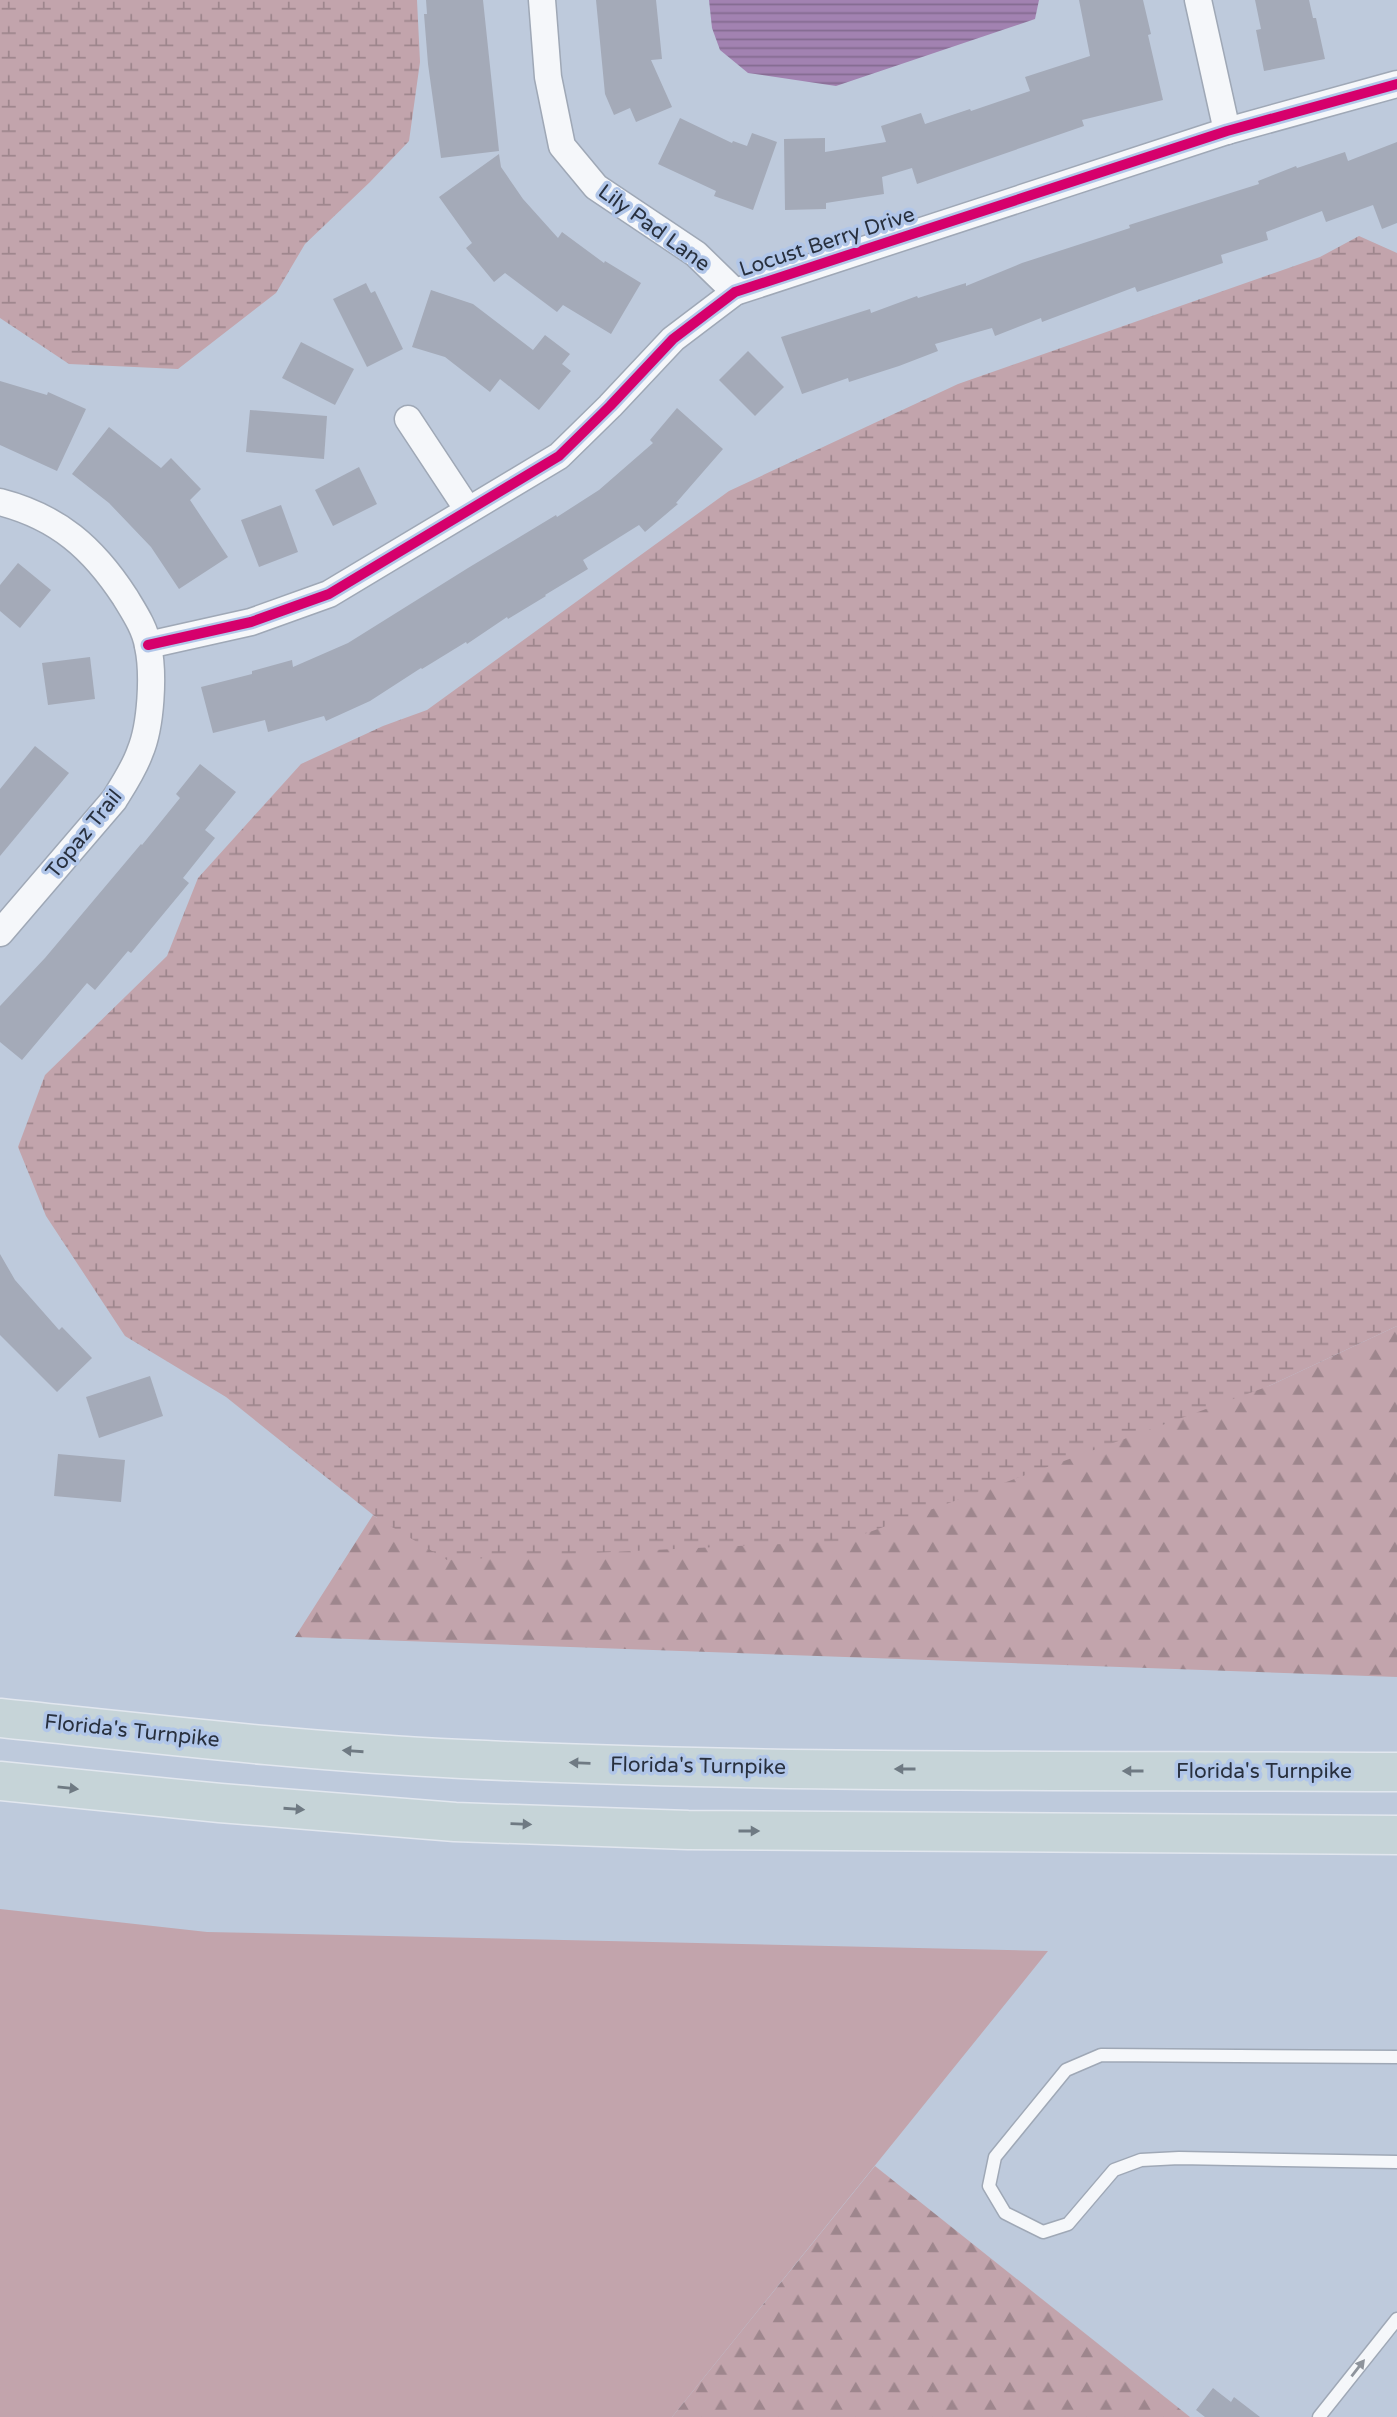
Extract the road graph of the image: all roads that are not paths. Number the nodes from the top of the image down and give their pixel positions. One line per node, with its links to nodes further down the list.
1 (542, 0): 5 (street, Lily Pad Lane)
2 (1198, 0): 4 (street)
3 (1397, 84): 4 (street, Locust Berry Drive)
4 (1227, 131): 5 (street, Locust Berry Drive)
5 (735, 292): 8 (street, Locust Berry Drive)
6 (408, 419): 8 (street)
7 (0, 502): 9 (street, Topaz Trail)
8 (468, 510): 9 (street, Locust Berry Drive)
9 (148, 645): 10 (street, Topaz Trail)
10 (0, 933)
11 (0, 1718): 12 (highway, Florida's Turnpike, one-way to 11)
12 (1397, 1772)
13 (0, 1781): 14 (highway, one-way to 14)
14 (1397, 1835)
15 (1397, 2057): 16 (lane)
16 (1397, 2162)
17 (1397, 2319): 18 (lane, one-way to 17)
18 (1319, 2417)

